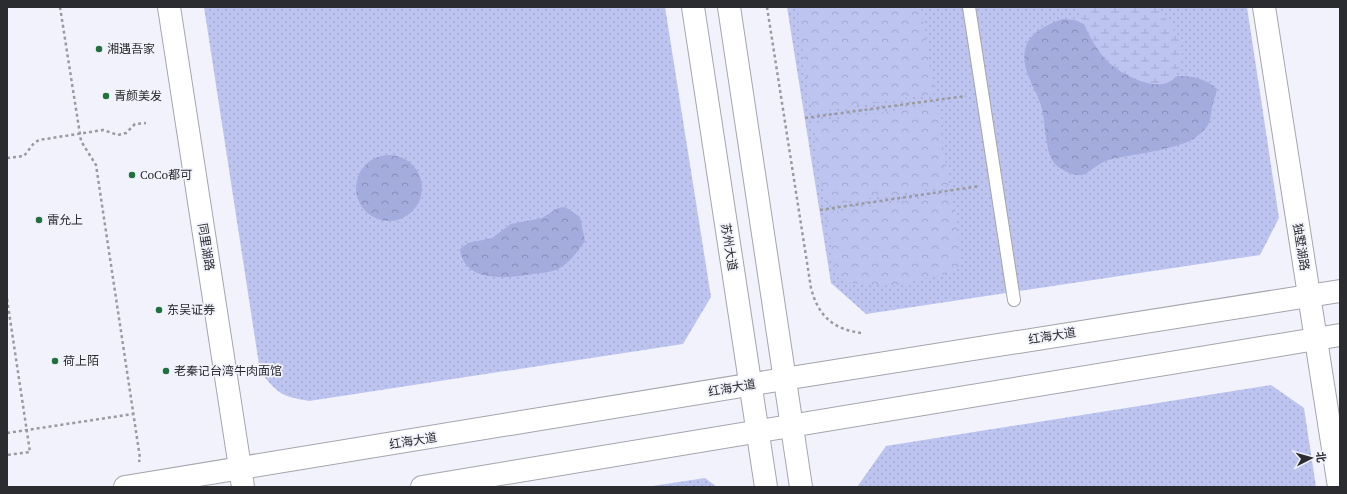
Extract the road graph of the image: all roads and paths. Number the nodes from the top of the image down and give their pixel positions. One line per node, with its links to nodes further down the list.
1 (60, 7): 11 (path)
2 (169, 7): 30 (main road, 同里湖路)
3 (693, 7): 23 (main road, 苏州大道)
4 (729, 7): 22 (main road)
5 (767, 7): 19 (path)
6 (969, 7): 8 (lane)
7 (1264, 7): 16 (main road, 独墅湖路)
8 (982, 93): 9 (path); 13 (lane)
9 (805, 118)
10 (146, 123): 11 (path)
11 (80, 134): 12 (path); 24 (path)
12 (7, 158)
13 (996, 183): 14 (path); 18 (lane)
14 (820, 210)
15 (1340, 291): 16 (main road, 红海大道)
16 (1309, 296): 21 (main road, 独墅湖路); 22 (main road, 红海大道)
17 (7, 299): 26 (path)
18 (1014, 300)
19 (861, 333)
20 (1340, 335): 21 (main road)
21 (1316, 339): 25 (main road); 35 (main road, 独墅湖路)
22 (784, 379): 23 (main road, 红海大道); 25 (main road)
23 (750, 385): 28 (main road, 苏州大道); 30 (main road, 红海大道)
24 (133, 414): 26 (path); 31 (path)
25 (791, 425): 28 (main road); 34 (main road)
26 (27, 430): 27 (path); 29 (path)
27 (7, 432)
28 (757, 432): 32 (main road); 33 (main road, 苏州大道)
29 (7, 455)
30 (242, 478): 31 (main road, 红海大道)
31 (128, 487)
32 (422, 487)
33 (766, 487)
34 (802, 487)
35 (1339, 487)

